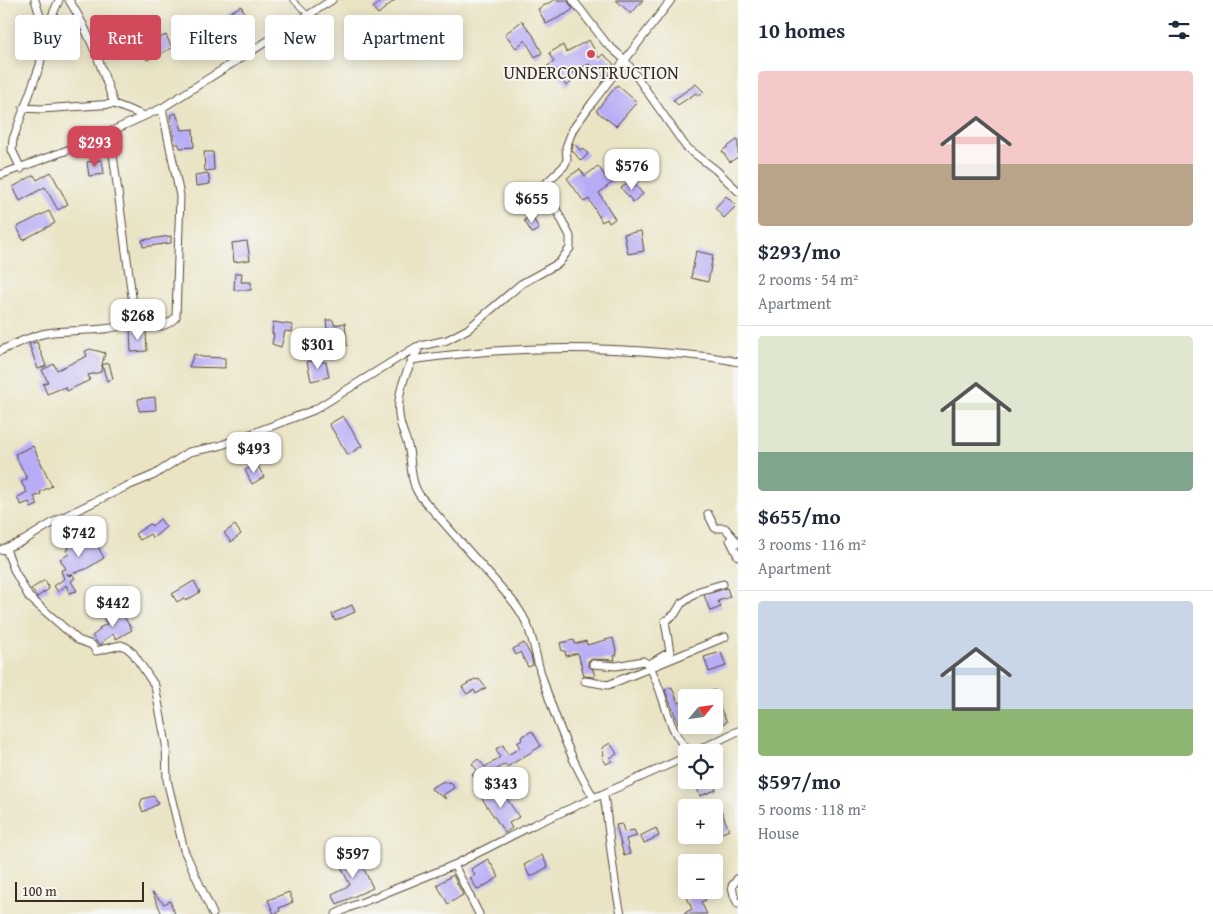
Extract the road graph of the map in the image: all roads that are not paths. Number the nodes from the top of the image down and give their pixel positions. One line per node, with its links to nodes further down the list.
1 (35, 0): 8 (street)
2 (59, 0): 9 (street)
3 (69, 0): 14 (street)
4 (293, 0): 10 (lane)
5 (332, 0): 10 (street)
6 (573, 0): 13 (street)
7 (671, 0): 13 (street)
8 (40, 15)
9 (52, 15)
10 (308, 15)
11 (265, 42): 16 (street)
12 (41, 60): 15 (street)
13 (625, 60): 21 (street); 23 (street)
14 (114, 104): 15 (street); 17 (street)
15 (23, 108): 19 (street)
16 (162, 108): 17 (street); 22 (street)
17 (145, 116): 18 (street)
18 (110, 132): 19 (street); 22 (street)
19 (21, 169): 20 (street)
20 (0, 176)
21 (738, 191)
22 (131, 322): 24 (street)
23 (421, 345): 25 (street); 30 (street)
24 (0, 351)
25 (411, 360): 26 (street); 42 (street)
26 (738, 362)
27 (708, 514): 29 (street)
28 (730, 540): 31 (street)
29 (738, 543)
30 (3, 549): 46 (street)
31 (738, 556)
32 (723, 584): 35 (street)
33 (725, 637): 35 (street)
34 (593, 664): 35 (street)
35 (649, 666): 36 (street); 38 (street)
36 (585, 681)
37 (738, 732): 39 (street)
38 (683, 744)
39 (712, 744)
40 (678, 761): 41 (street)
41 (604, 795): 42 (street); 49 (street)
42 (594, 798): 43 (street)
43 (454, 865): 47 (street); 48 (street)
44 (738, 878): 45 (street)
45 (738, 904)
46 (213, 914)
47 (336, 914)
48 (478, 914)
49 (621, 914)

